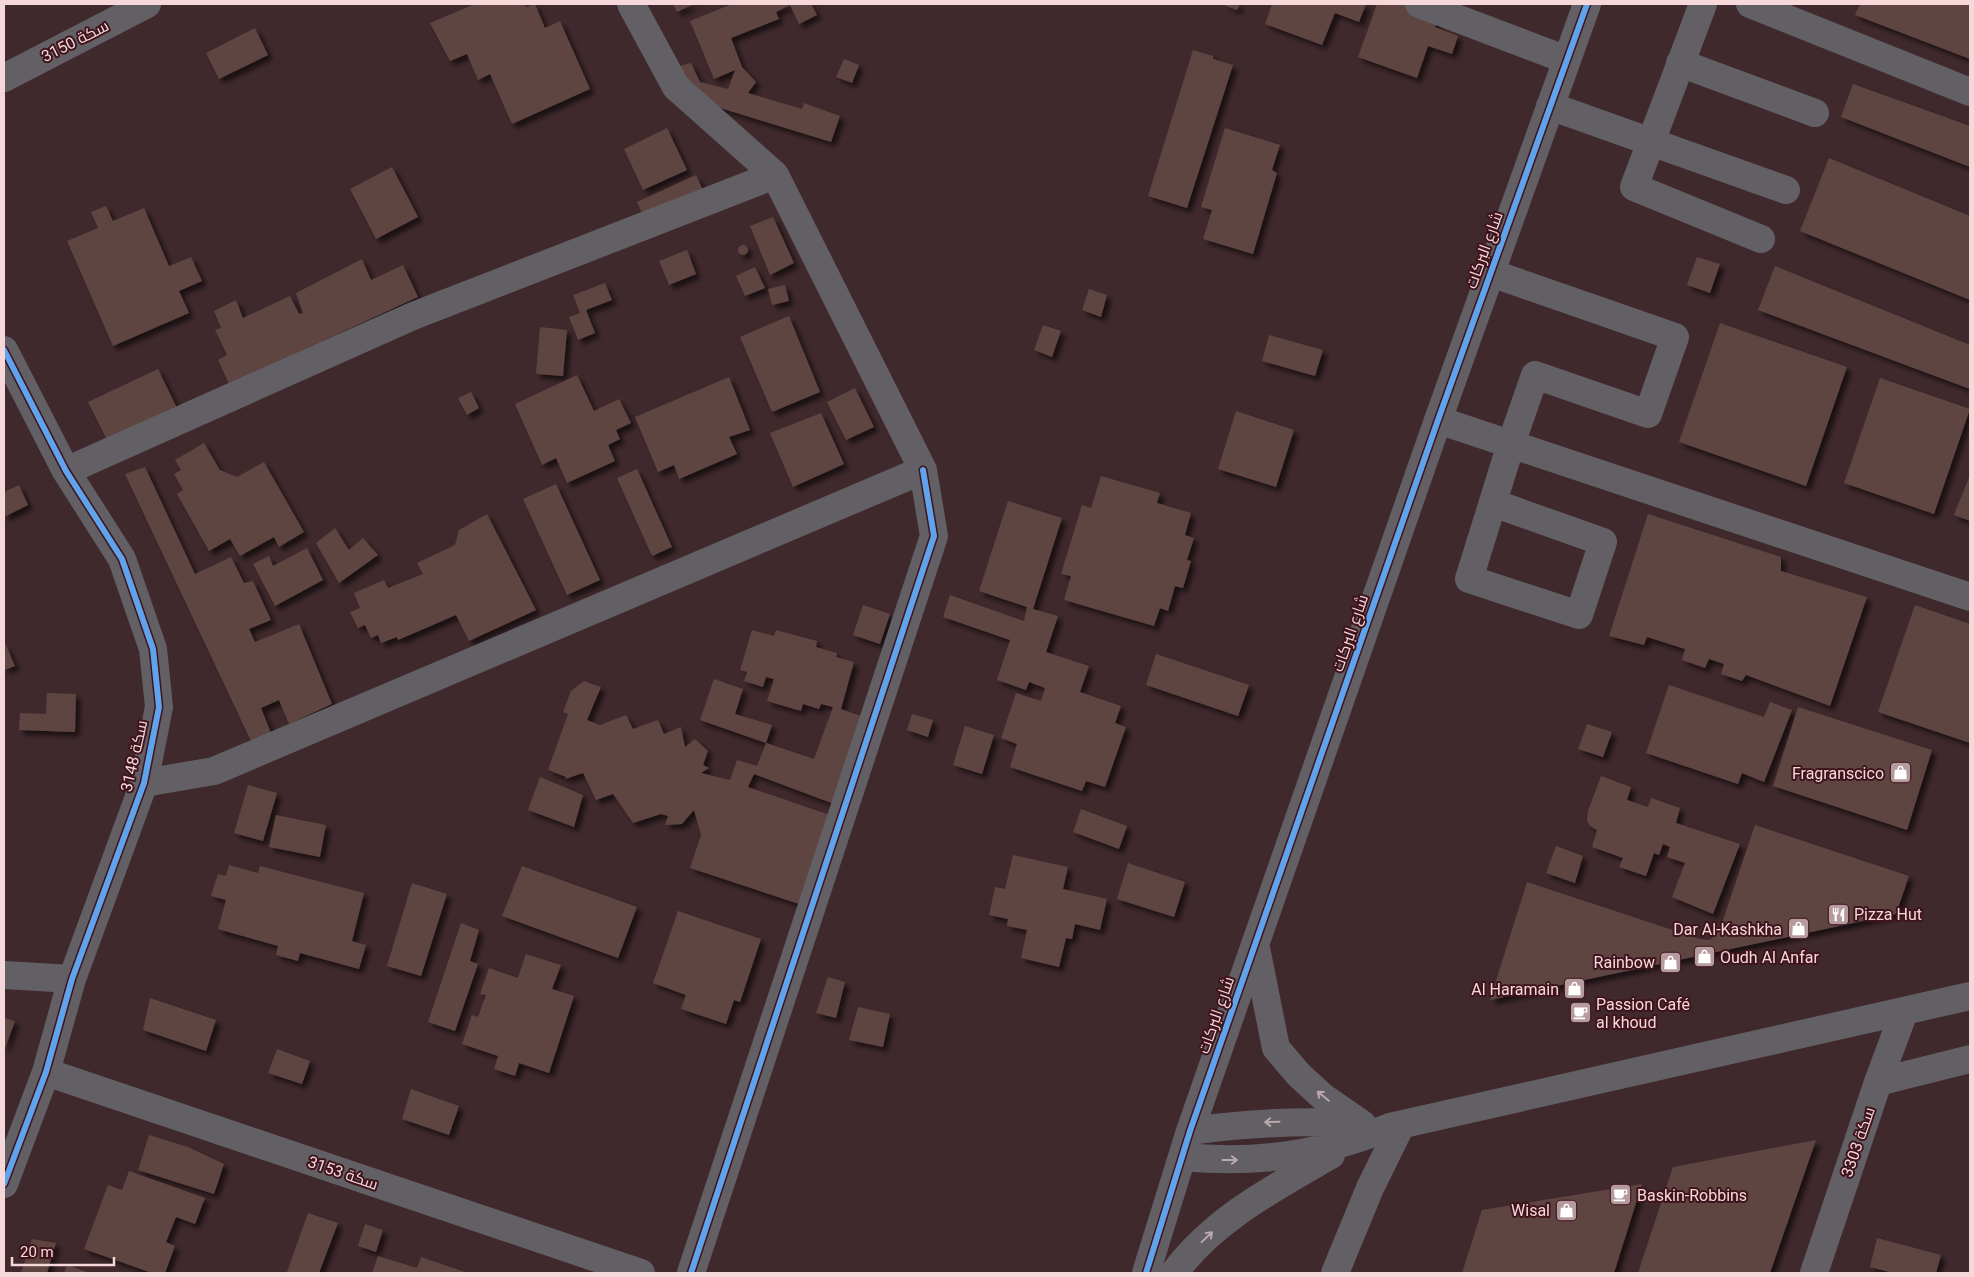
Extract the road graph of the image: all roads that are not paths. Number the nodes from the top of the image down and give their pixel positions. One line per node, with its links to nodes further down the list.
1 (147, 4): 9 (street, سكة 3150)
2 (630, 4): 14 (street)
3 (1419, 4): 7 (street)
4 (1587, 4): 7 (street, شارع البركات)
5 (1703, 4): 8 (street)
6 (1750, 4): 10 (street)
7 (1567, 60): 11 (street, شارع البركات)
8 (1680, 63): 12 (street); 13 (street)
9 (4, 78)
10 (1970, 92)
11 (1550, 106): 13 (street); 17 (street, شارع البركات)
12 (1815, 113)
13 (1650, 141): 15 (street); 16 (street)
14 (775, 175): 21 (street); 22 (street)
15 (1786, 190)
16 (1761, 239)
17 (1491, 273): 19 (street, شارع البركات); 20 (street)
18 (4, 350): 22 (street, سكة 3148)
19 (1438, 420): 20 (street); 26 (street, شارع البركات)
20 (1511, 444): 23 (street); 24 (street)
21 (923, 470): 25 (street); 40 (street)
22 (66, 471): 25 (street, سكة 3148)
23 (1492, 503): 23 (street)
24 (1970, 597)
25 (144, 783): 28 (street, سكة 3148)
26 (1255, 946): 35 (street, شارع البركات); 36 (street, one-way to 26)
27 (4, 975): 28 (street)
28 (72, 979): 32 (street, سكة 3148)
29 (1970, 996): 30 (street)
30 (1904, 1012): 33 (street, سكة 3303); 34 (street)
31 (1970, 1059): 33 (street)
32 (46, 1072): 38 (street, سكة 3148); 39 (street, سكة 3153)
33 (1878, 1082): 44 (street, سكة 3303)
34 (1395, 1126): 36 (street); 43 (street)
35 (1190, 1131): 36 (street, one-way to 35); 37 (street, شارع البركات)
36 (1361, 1131): 37 (street, one-way to 36); 42 (street, one-way to 36)
37 (1182, 1157): 41 (street, شارع البركات)
38 (4, 1184)
39 (641, 1273)
40 (691, 1273)
41 (1146, 1273)
42 (1174, 1273)
43 (1335, 1273)
44 (1814, 1273)

